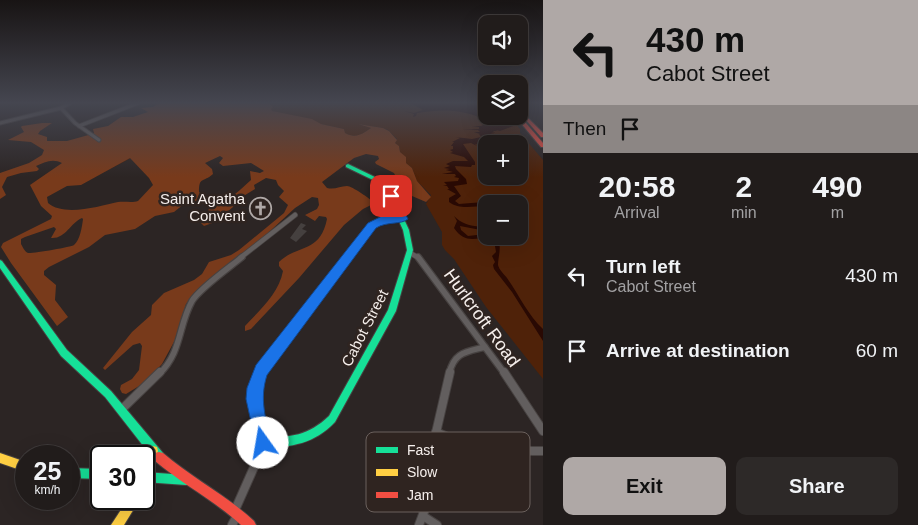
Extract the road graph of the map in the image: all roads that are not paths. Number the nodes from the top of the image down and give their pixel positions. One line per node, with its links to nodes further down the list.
1 (82, 128): 3 (street)
2 (531, 128): 4 (main road)
3 (99, 140)
4 (543, 141)
5 (348, 166): 7 (main road, Cabot Street)
6 (295, 215): 11 (street)
7 (403, 219): 8 (main road, Cabot Street); 14 (street)
8 (410, 253): 10 (street, Hurlcroft Road); 14 (main road, Cabot Street)
9 (0, 263): 11 (main road)
10 (485, 347): 12 (street, Hurlcroft Road); 13 (street)
11 (122, 409): 15 (main road)
12 (543, 431)
13 (436, 432)
14 (263, 443): 24 (street)
15 (148, 445)
16 (530, 451): 17 (street)
17 (543, 451)
18 (155, 454): 22 (main road)
19 (0, 458): 20 (main road)
20 (15, 463)
21 (155, 477): 22 (main road)
22 (194, 483): 24 (main road)
23 (127, 510): 27 (main road)
24 (237, 511): 28 (street); 29 (main road)
25 (424, 512): 26 (street)
26 (423, 516): 30 (street); 31 (street)
27 (117, 525)
28 (232, 525)
29 (250, 525)
30 (419, 525)
31 (437, 525)

